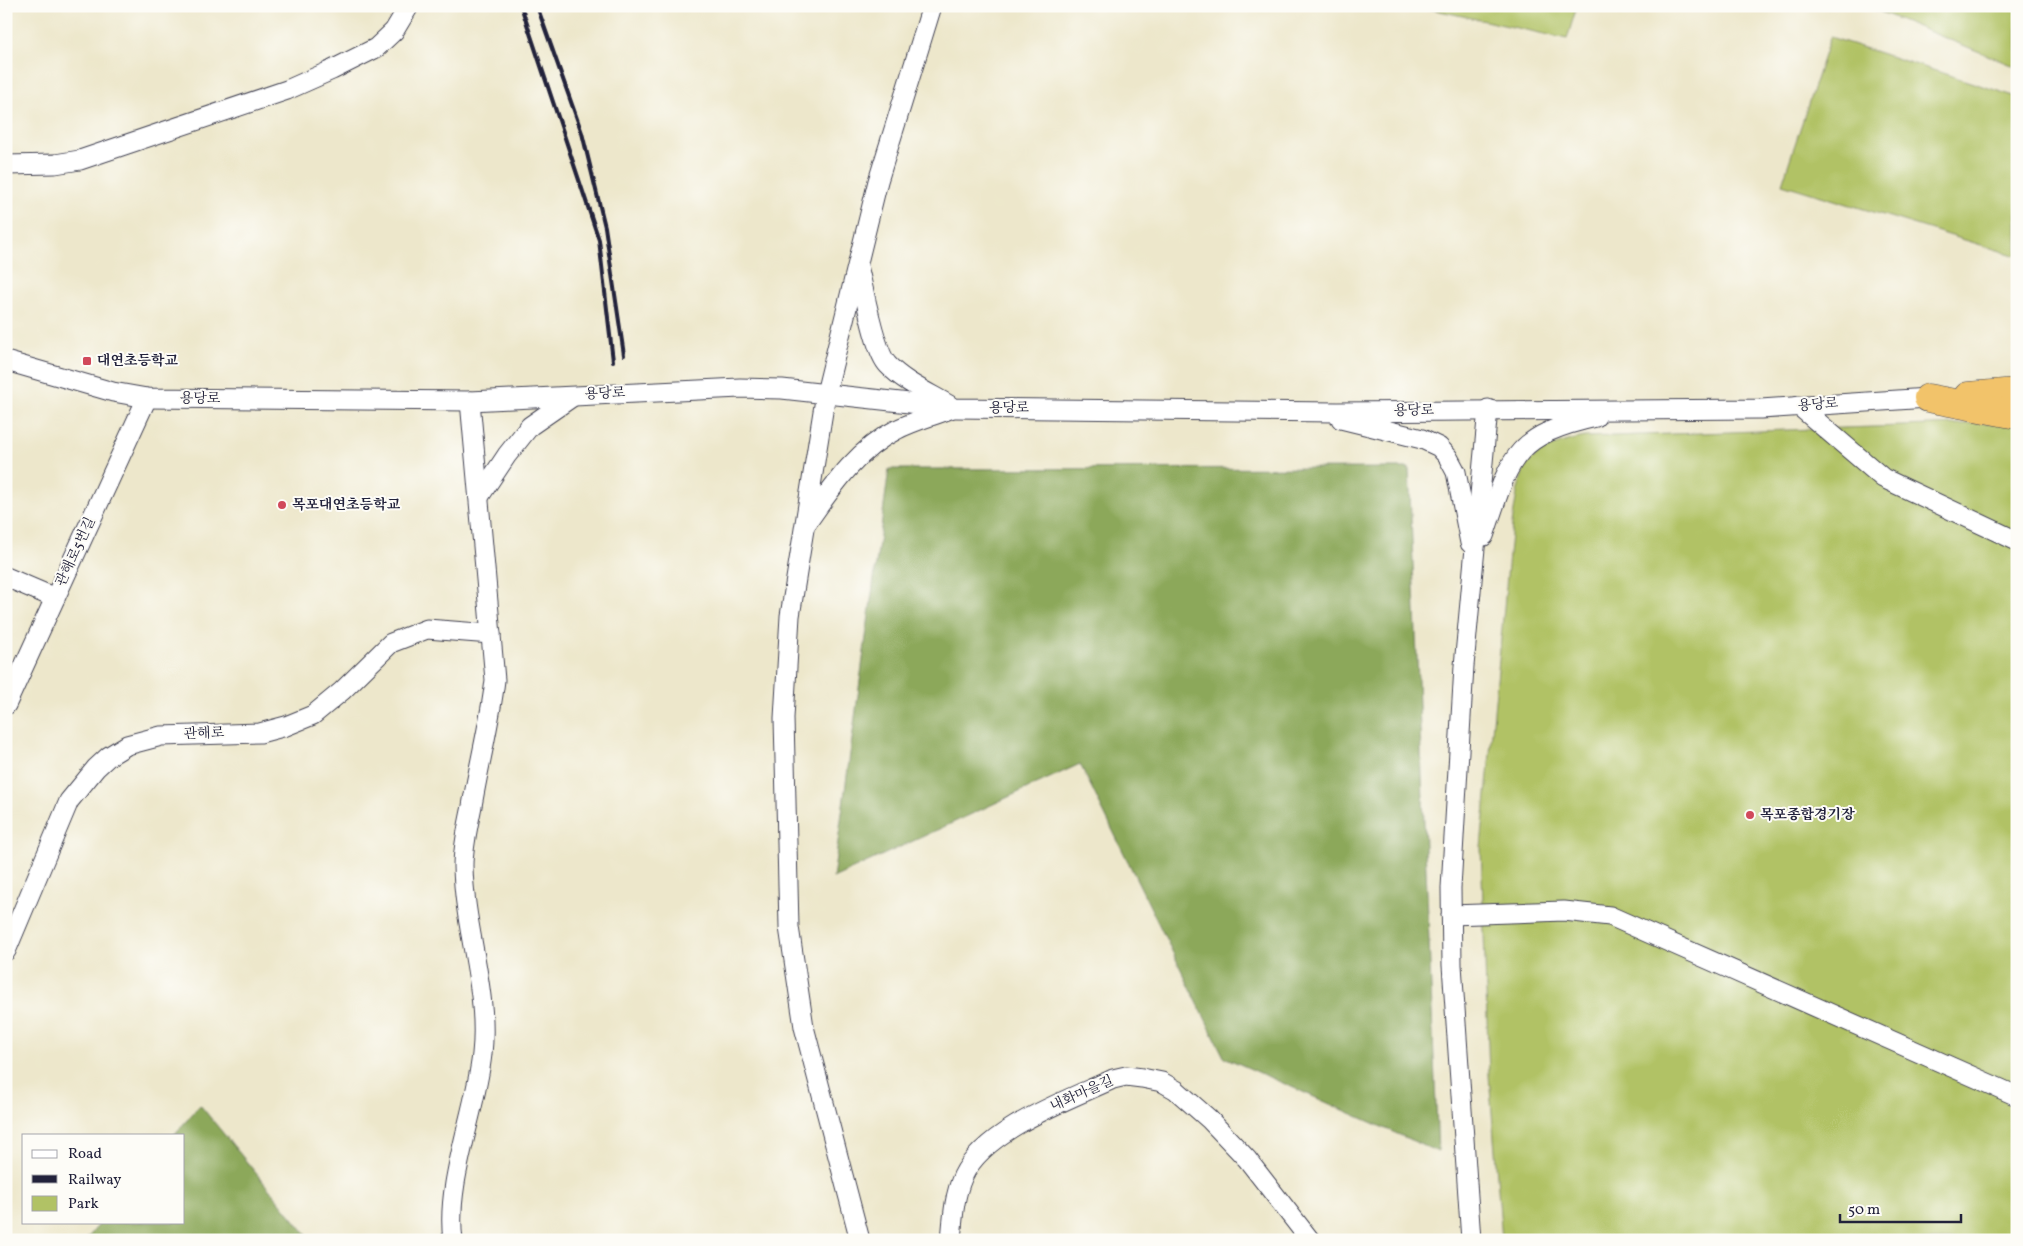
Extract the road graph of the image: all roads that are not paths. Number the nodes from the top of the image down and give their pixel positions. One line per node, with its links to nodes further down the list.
1 (408, 6): 3 (street)
2 (932, 6): 4 (street)
3 (6, 165)
4 (857, 263): 7 (street); 13 (street)
5 (6, 361): 9 (street, 용당로)
6 (2017, 392): 10 (highway, 용당로)
7 (826, 394): 8 (street, 용당로); 13 (street, 용당로); 19 (street)
8 (575, 395): 11 (street, 용당로); 18 (street)
9 (147, 398): 11 (street, 용당로); 23 (street, 관해로5번길)
10 (1928, 398): 12 (street, 용당로); 17 (highway)
11 (470, 402): 18 (street)
12 (1799, 406): 15 (street, 용당로); 20 (street)
13 (955, 408): 16 (street, 용당로); 19 (street)
14 (1488, 409): 15 (street, 용당로); 16 (street, 용당로); 21 (street)
15 (1628, 409): 21 (street)
16 (1313, 412): 21 (street)
17 (2017, 415)
18 (479, 497): 24 (street)
19 (804, 527): 30 (street)
20 (2017, 541)
21 (1475, 564): 26 (street)
22 (6, 577): 23 (street)
23 (55, 598): 25 (street, 관해로5번길)
24 (491, 634): 27 (street, 관해로); 29 (street)
25 (6, 705)
26 (1451, 915): 28 (street); 33 (street)
27 (6, 951)
28 (2017, 1096)
29 (453, 1240)
30 (860, 1240)
31 (951, 1240): 32 (street, 내화마을길)
32 (1310, 1240)
33 (1471, 1240)

